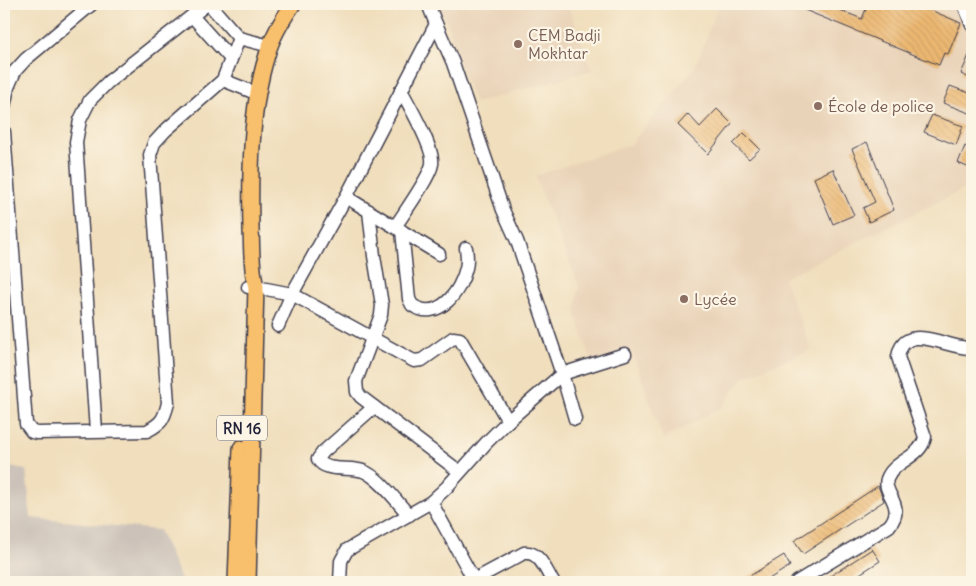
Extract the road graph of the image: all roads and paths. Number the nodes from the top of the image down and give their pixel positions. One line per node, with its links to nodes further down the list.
1 (92, 4): 15 (street)
2 (208, 4): 6 (street); 9 (street)
3 (293, 4): 10 (main road, RN 16)
4 (428, 4): 7 (street)
5 (964, 4): 8 (street)
6 (192, 16): 11 (street); 32 (street)
7 (436, 24): 13 (street); 28 (street)
8 (972, 25)
9 (239, 38): 10 (street); 11 (street)
10 (270, 46): 14 (main road, RN 16)
11 (230, 59): 12 (street)
12 (223, 80): 14 (street); 32 (street)
13 (402, 90): 17 (street); 19 (street)
14 (258, 94): 22 (main road, RN 16)
15 (4, 108)
16 (4, 132): 32 (street)
17 (346, 197): 18 (street); 23 (street)
18 (370, 212): 19 (street); 25 (street)
19 (398, 229): 20 (street); 21 (street)
20 (466, 248)
21 (439, 254)
22 (252, 283): 23 (street); 37 (main road, RN 16); 38 (main road, RN 16)
23 (292, 294): 24 (street); 25 (street)
24 (278, 326)
25 (372, 338): 29 (street); 31 (street)
26 (972, 348): 41 (street)
27 (625, 354): 28 (street)
28 (562, 374): 30 (street); 31 (street)
29 (374, 407): 33 (street); 35 (street)
30 (575, 419)
31 (508, 421): 33 (street)
32 (96, 431)
33 (460, 472): 34 (street)
34 (431, 502): 35 (street); 36 (street)
35 (409, 515): 39 (street)
36 (472, 581): 40 (street)
37 (236, 582)
38 (248, 582)
39 (340, 582)
40 (553, 582)
41 (797, 582)

